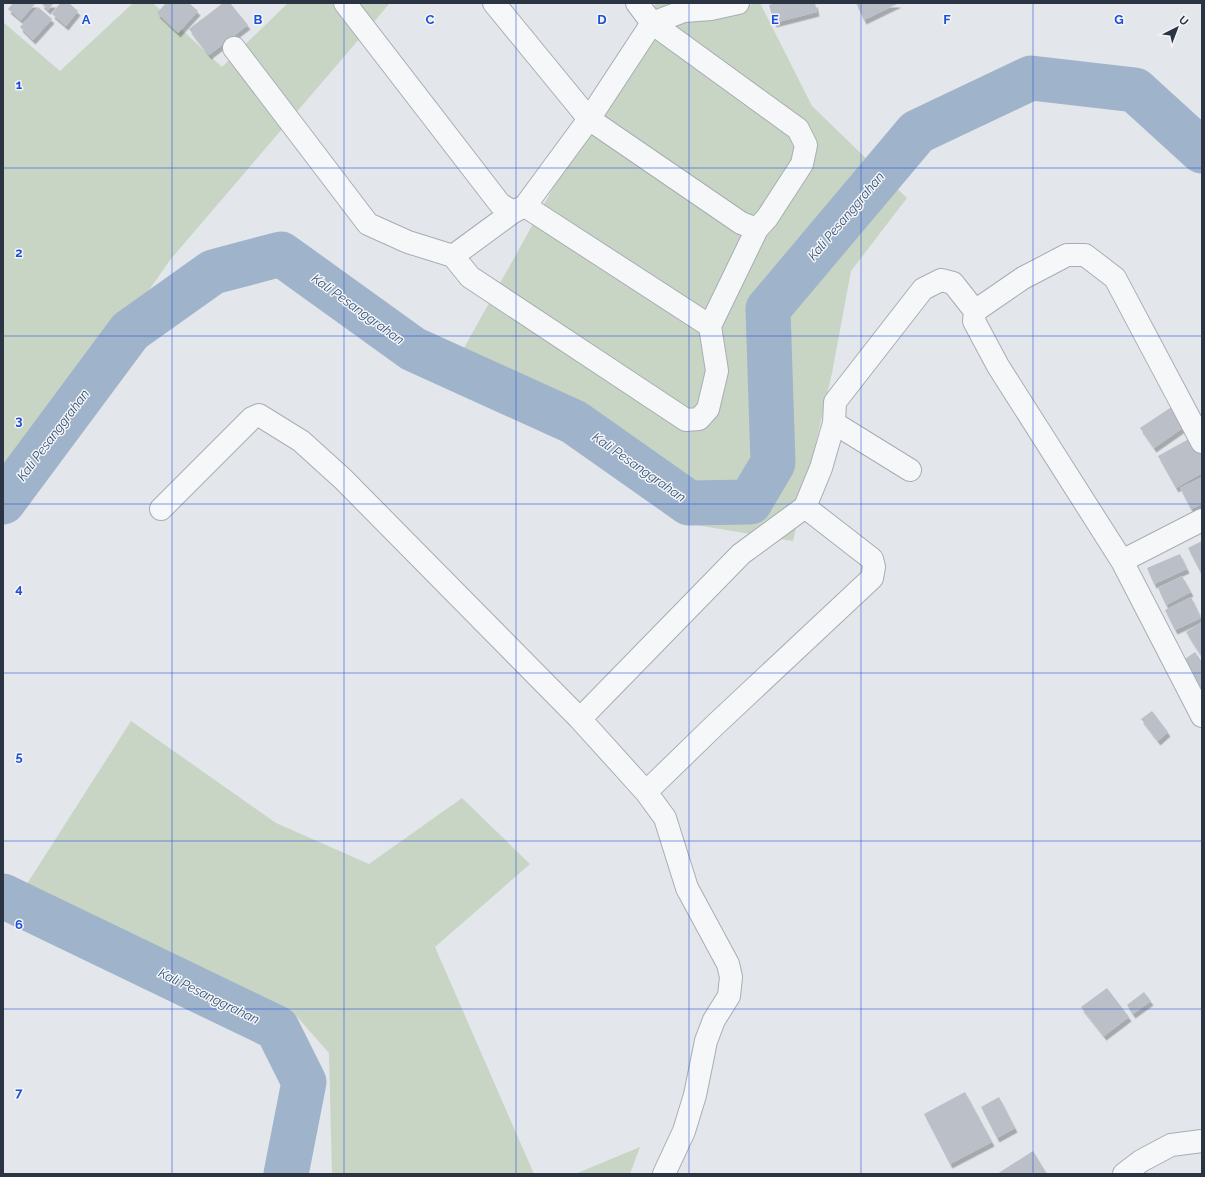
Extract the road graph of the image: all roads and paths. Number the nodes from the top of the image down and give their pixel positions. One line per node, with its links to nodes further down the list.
1 (345, 3): 8 (street)
2 (494, 3): 7 (street)
3 (637, 3): 5 (street)
4 (735, 4): 5 (street)
5 (652, 23): 7 (street); 9 (street)
6 (234, 48): 10 (street)
7 (589, 118): 8 (street); 9 (street)
8 (519, 209): 10 (street); 12 (street)
9 (757, 229): 12 (street)
10 (453, 256): 12 (street)
11 (975, 311): 13 (street); 14 (street); 19 (street)
12 (710, 326)
13 (834, 423): 15 (street); 16 (street)
14 (1202, 442)
15 (910, 470)
16 (805, 507): 21 (street); 22 (street)
17 (161, 509): 21 (street)
18 (1202, 520): 19 (street)
19 (1122, 561): 20 (street)
20 (1202, 716)
21 (580, 719): 22 (street)
22 (646, 792): 24 (street)
23 (1202, 1141): 25 (street)
24 (664, 1174)
25 (1124, 1174)

